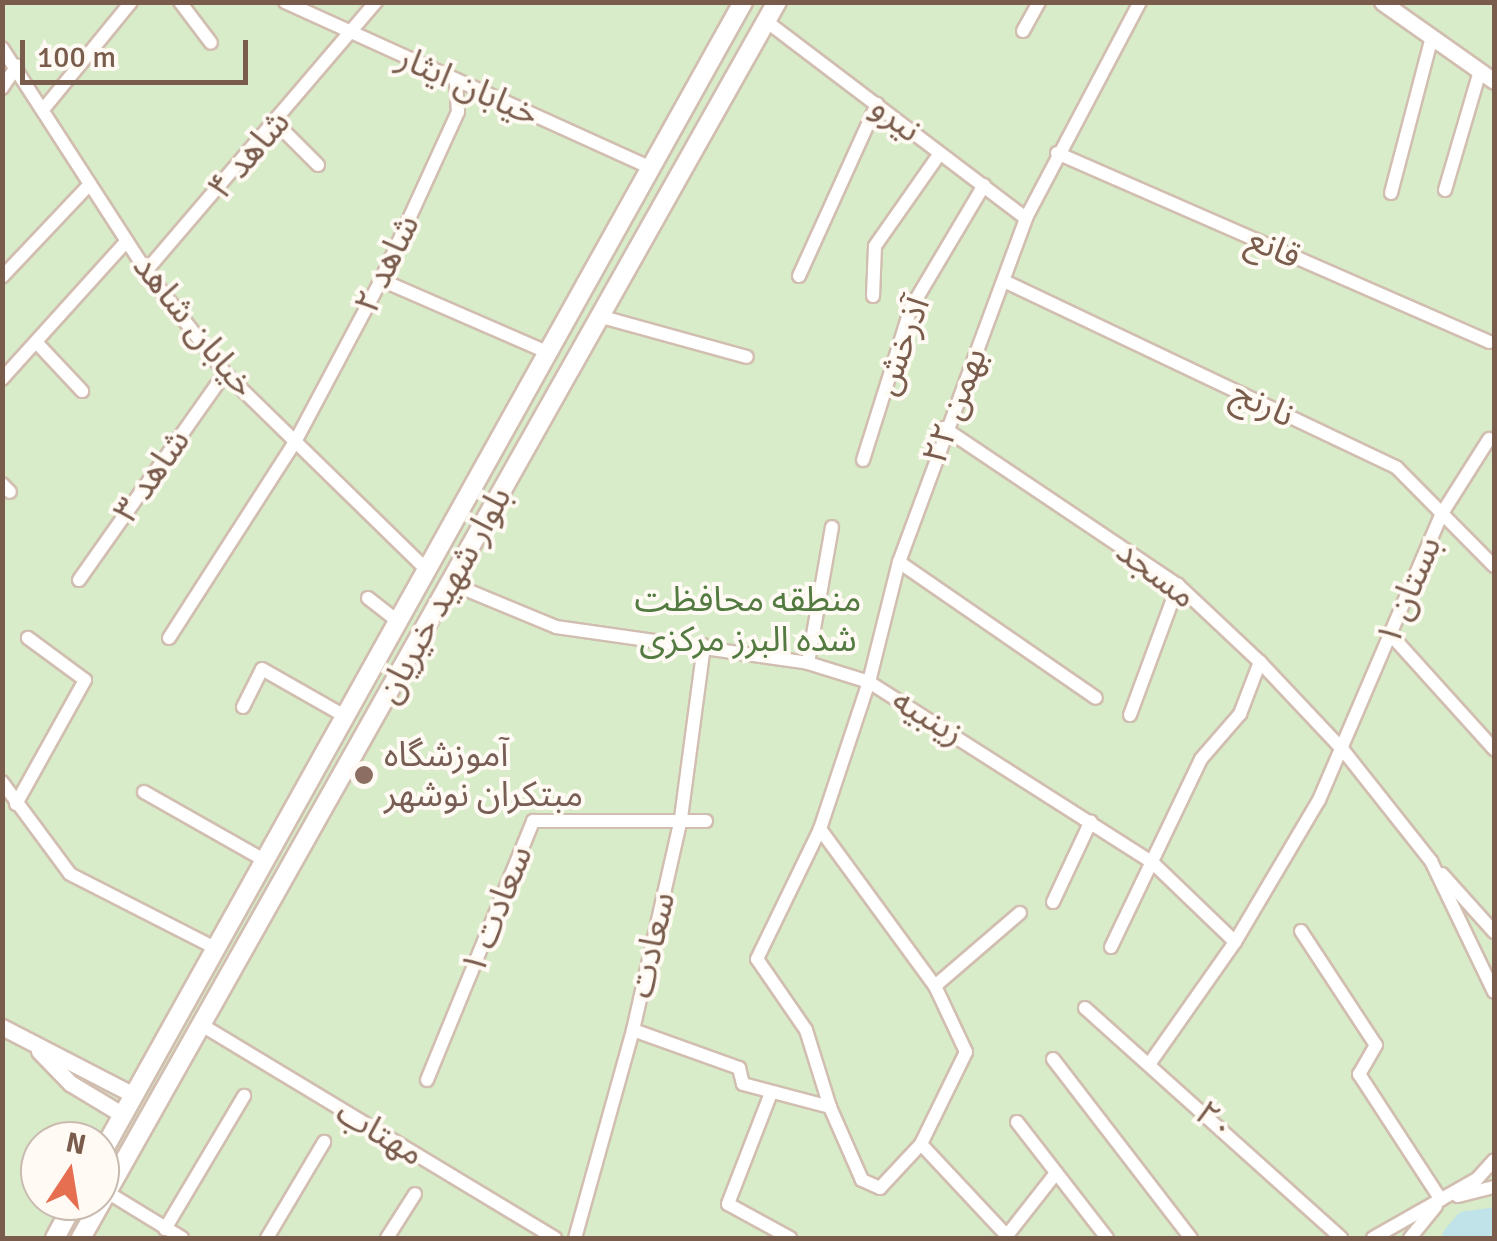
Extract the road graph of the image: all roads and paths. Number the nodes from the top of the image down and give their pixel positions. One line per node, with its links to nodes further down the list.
1 (131, 2): 22 (street)
2 (180, 2): 14 (street)
3 (285, 2): 12 (street, خیابان ایثار)
4 (376, 2): 12 (street, شاهد ۴)
5 (744, 2): 27 (main road, بلوار شهید خیریان)
6 (777, 2): 10 (main road, بلوار شهید خیریان)
7 (1040, 2): 11 (street)
8 (1140, 2): 25 (street, ۲۲ بهمن)
9 (1382, 2): 13 (street)
10 (766, 21): 21 (street, نیرو); 40 (main road, بلوار شهید خیریان)
11 (1023, 31)
12 (348, 34): 18 (street, خیابان ایثار); 23 (street, شاهد ۴)
13 (1432, 37): 17 (street); 31 (street)
14 (212, 43)
15 (2, 48): 16 (street, خیابان شاهد)
16 (17, 66): 20 (street); 22 (street, خیابان شاهد)
17 (1480, 71): 19 (street); 30 (street)
18 (456, 80): 27 (street, خیابان ایثار); 37 (street, شاهد ۲)
19 (1494, 80)
20 (2, 88)
21 (877, 104): 24 (street, نیرو); 35 (street)
22 (46, 106): 28 (street, خیابان شاهد)
23 (278, 124): 26 (street); 34 (street, شاهد ۴)
24 (940, 153): 29 (street, نیرو); 39 (street)
25 (1058, 153): 32 (street, ۲۲ بهمن); 42 (street, قانع)
26 (318, 165)
27 (651, 168): 43 (main road, بلوار شهید خیریان)
28 (90, 184): 33 (street, خیابان شاهد); 36 (street)
29 (984, 185): 32 (street, نیرو); 51 (street, آذرخش)
30 (1445, 190)
31 (1391, 193)
32 (1026, 218): 38 (street, ۲۲ بهمن)
33 (126, 242): 34 (street, خیابان شاهد); 41 (street)
34 (146, 271): 45 (street, خیابان شاهد)
35 (799, 276)
36 (2, 277)
37 (381, 280): 43 (street); 50 (street, شاهد ۲)
38 (1004, 281): 48 (street, ۲۲ بهمن); 52 (street, نارنج)
39 (873, 296)
40 (602, 316): 44 (street); 58 (main road, بلوار شهید خیریان)
41 (37, 342): 46 (street); 47 (street)
42 (1490, 342)
43 (550, 354): 56 (main road, بلوار شهید خیریان)
44 (747, 357)
45 (224, 373): 50 (street, خیابان شاهد); 57 (street, شاهد ۳)
46 (2, 379)
47 (82, 392)
48 (944, 428): 54 (street, ۲۲ بهمن); 59 (street, مسجد)
49 (1489, 439): 52 (street, بستان ۱)
50 (295, 442): 56 (street, خیابان شاهد); 64 (street, شاهد ۲)
51 (863, 460)
52 (1441, 515): 55 (street, نارنج); 62 (street, بستان ۱)
53 (832, 527): 67 (street)
54 (899, 562): 68 (street, ۲۲ بهمن); 69 (street)
55 (1494, 566)
56 (428, 570): 58 (main road); 61 (main road, بلوار شهید خیریان)
57 (79, 580)
58 (450, 583): 65 (street, زینبیه); 95 (main road, بلوار شهید خیریان)
59 (1178, 586): 66 (street, مسجد); 71 (street)
60 (368, 598): 61 (street)
61 (397, 621): 72 (main road, بلوار شهید خیریان)
62 (1391, 634): 73 (street); 74 (street, بستان ۱)
63 (28, 638): 77 (street)
64 (168, 638)
65 (704, 646): 67 (street, زینبیه); 78 (street, سعادت)
66 (1260, 662): 74 (street, مسجد); 83 (street)
67 (808, 663): 68 (street, زینبیه)
68 (869, 682): 79 (street, زینبیه); 81 (street, ۲۲ بهمن)
69 (1096, 698)
70 (243, 707): 72 (street)
71 (1130, 715)
72 (343, 716): 82 (main road, بلوار شهید خیریان)
73 (1494, 749)
74 (1344, 750): 84 (street, مسجد); 89 (street, بستان ۱)
75 (2, 782): 77 (street)
76 (144, 792): 82 (street)
77 (16, 804): 90 (street)
78 (681, 818): 80 (street); 97 (street, سعادت); 101 (street, سعادت ۱)
79 (1091, 821): 83 (street, زینبیه); 85 (street)
80 (706, 822)
81 (820, 829): 92 (street, ۲۲ بهمن); 105 (street, ۲۲ بهمن)
82 (264, 860): 90 (main road, بلوار شهید خیریان)
83 (1152, 862): 89 (street, زینبیه); 91 (street)
84 (1431, 862): 88 (street); 93 (street)
85 (1053, 902)
86 (1020, 914): 92 (street)
87 (1301, 931): 119 (street)
88 (1494, 932)
89 (1235, 942): 100 (street, بستان ۱)
90 (215, 948): 103 (main road, بلوار شهید خیریان)
91 (1111, 948)
92 (935, 986): 112 (street, ۲۲ بهمن)
93 (1494, 992)
94 (1085, 1008): 100 (street, ۲۰)
95 (205, 1026): 106 (main road, بلوار شهید خیریان); 125 (street, مهتاب)
96 (2, 1027): 98 (street)
97 (632, 1030): 102 (street); 126 (street, سعادت)
98 (36, 1048): 103 (street); 107 (street)
99 (1053, 1059): 129 (street)
100 (1150, 1063): 130 (street, ۲۰)
101 (426, 1080)
102 (771, 1093): 105 (street); 127 (street)
103 (134, 1095): 106 (main road); 107 (main road, بلوار شهید خیریان)
104 (244, 1096): 120 (street)
105 (830, 1107): 112 (street, ۲۲ بهمن)
106 (158, 1108): 110 (main road, بلوار شهید خیریان)
107 (123, 1115): 108 (main road, بلوار شهید خیریان); 110 (main road)
108 (120, 1121)
109 (1017, 1122): 115 (street)
110 (146, 1128): 114 (main road, بلوار شهید خیریان)
111 (324, 1142): 123 (street)
112 (921, 1144): 121 (street)
113 (1494, 1160): 119 (street)
114 (120, 1171)
115 (1056, 1173): 121 (street); 128 (street)
116 (1494, 1187): 119 (street)
117 (414, 1194): 124 (street)
118 (120, 1200): 120 (street)
119 (1441, 1200): 131 (street); 132 (street)
120 (165, 1228): 122 (street)
121 (1006, 1237)
122 (182, 1238)
123 (267, 1238)
124 (387, 1238)
125 (555, 1238)
126 (574, 1238)
127 (790, 1238)
128 (1106, 1238)
129 (1191, 1238)
130 (1341, 1238)
131 (1373, 1238)
132 (1410, 1238)

